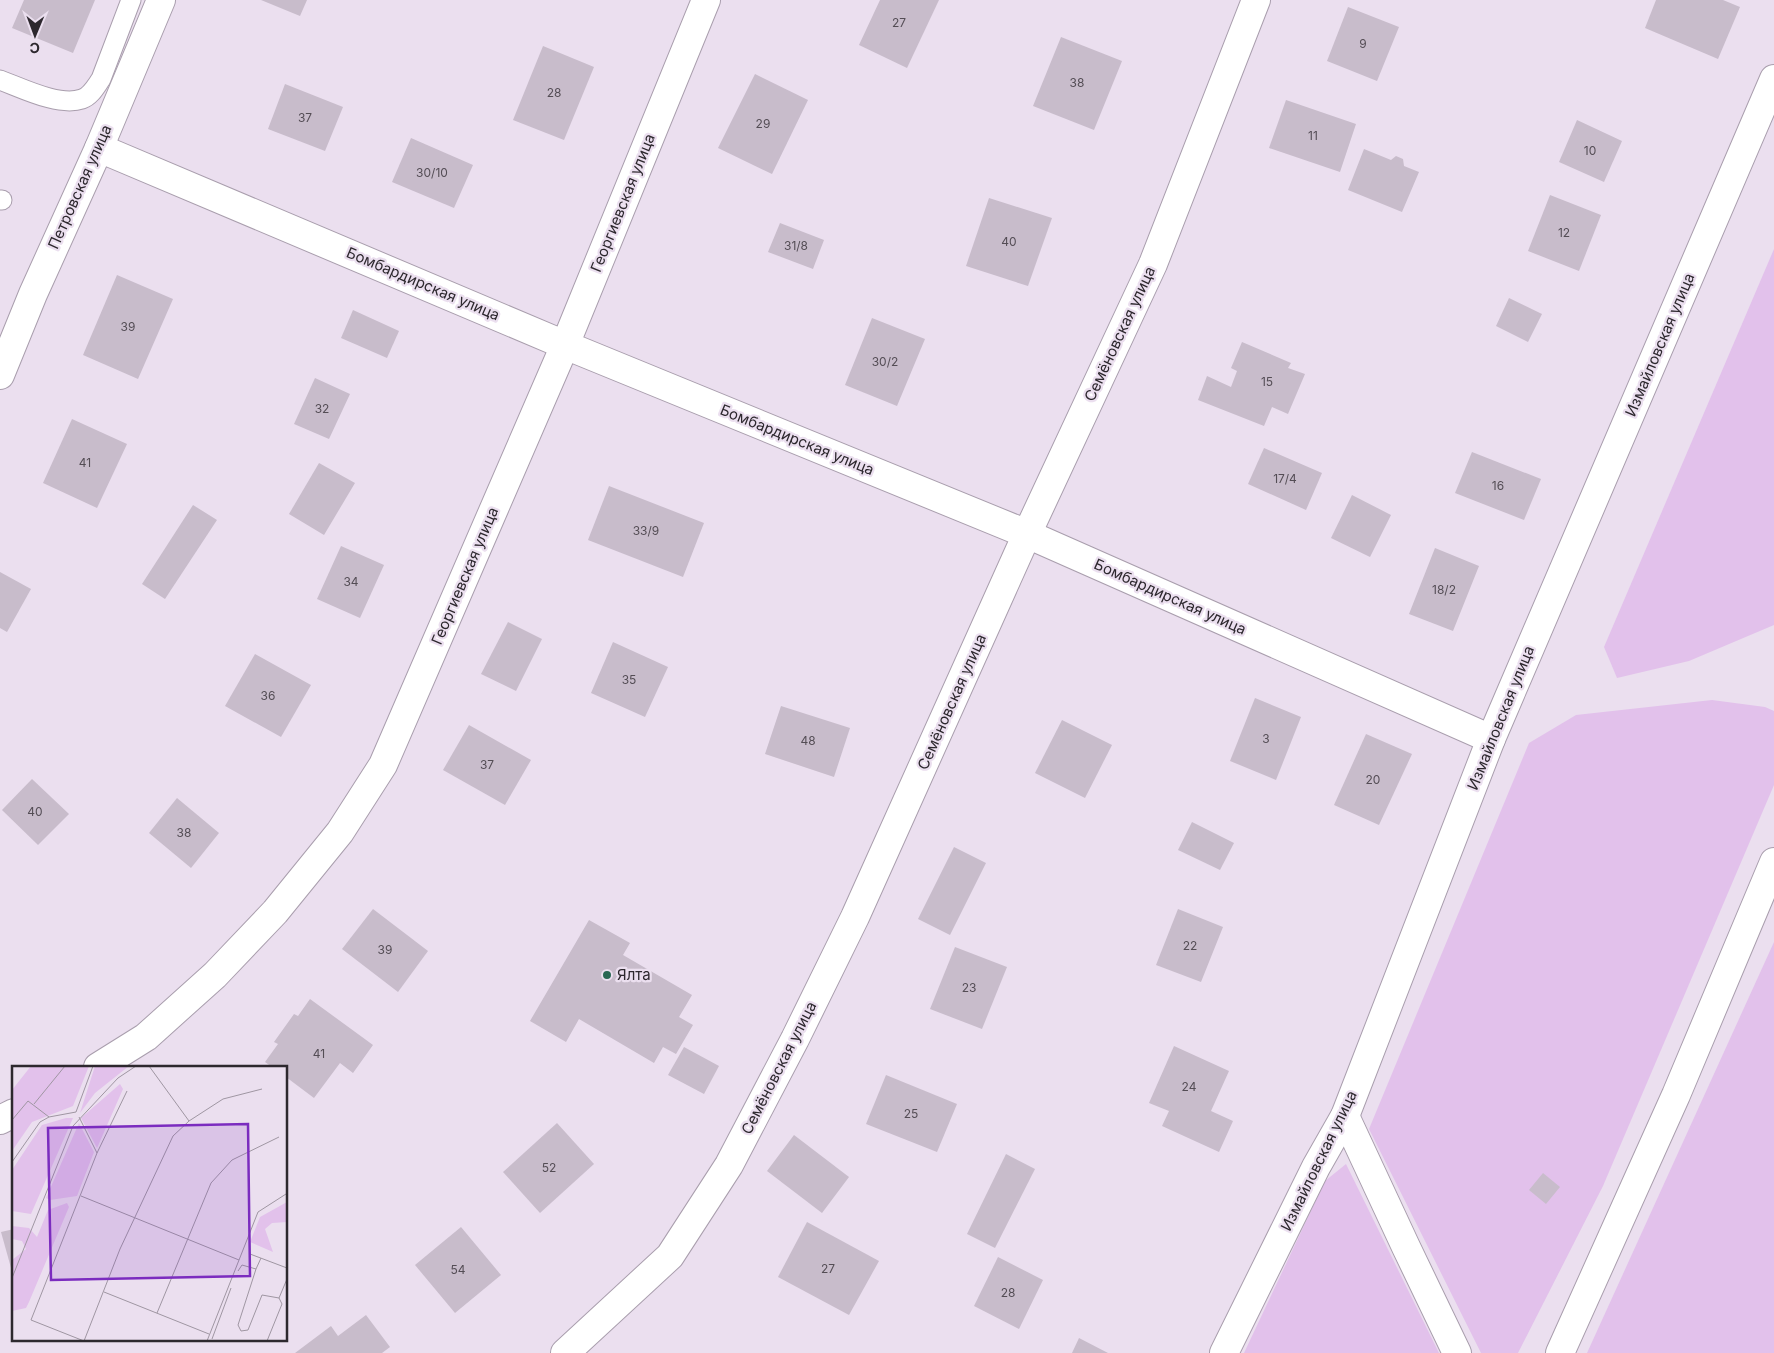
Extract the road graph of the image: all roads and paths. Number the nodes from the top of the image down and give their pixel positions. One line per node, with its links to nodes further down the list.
1 (131, 0): 5 (lane)
2 (161, 0): 7 (street, Петровская улица)
3 (706, 0): 8 (street, Георгиевская улица)
4 (1256, 0): 10 (street, Семёновская улица)
5 (0, 80)
6 (1774, 80): 11 (street, Измайловская улица)
7 (99, 148): 8 (street, Бомбардирская улица); 9 (street, Петровская улица)
8 (565, 345): 10 (street, Бомбардирская улица); 13 (street, Георгиевская улица)
9 (0, 375)
10 (1027, 534): 11 (street, Бомбардирская улица); 17 (street, Семёновская улица)
11 (1491, 739): 15 (street, Измайловская улица)
12 (1774, 862): 20 (street)
13 (100, 1066)
14 (12, 1114): 16 (street)
15 (1345, 1116): 18 (street, Измайловская улица); 19 (street)
16 (0, 1120)
17 (565, 1353)
18 (1224, 1353)
19 (1457, 1353)
20 (1560, 1353)

